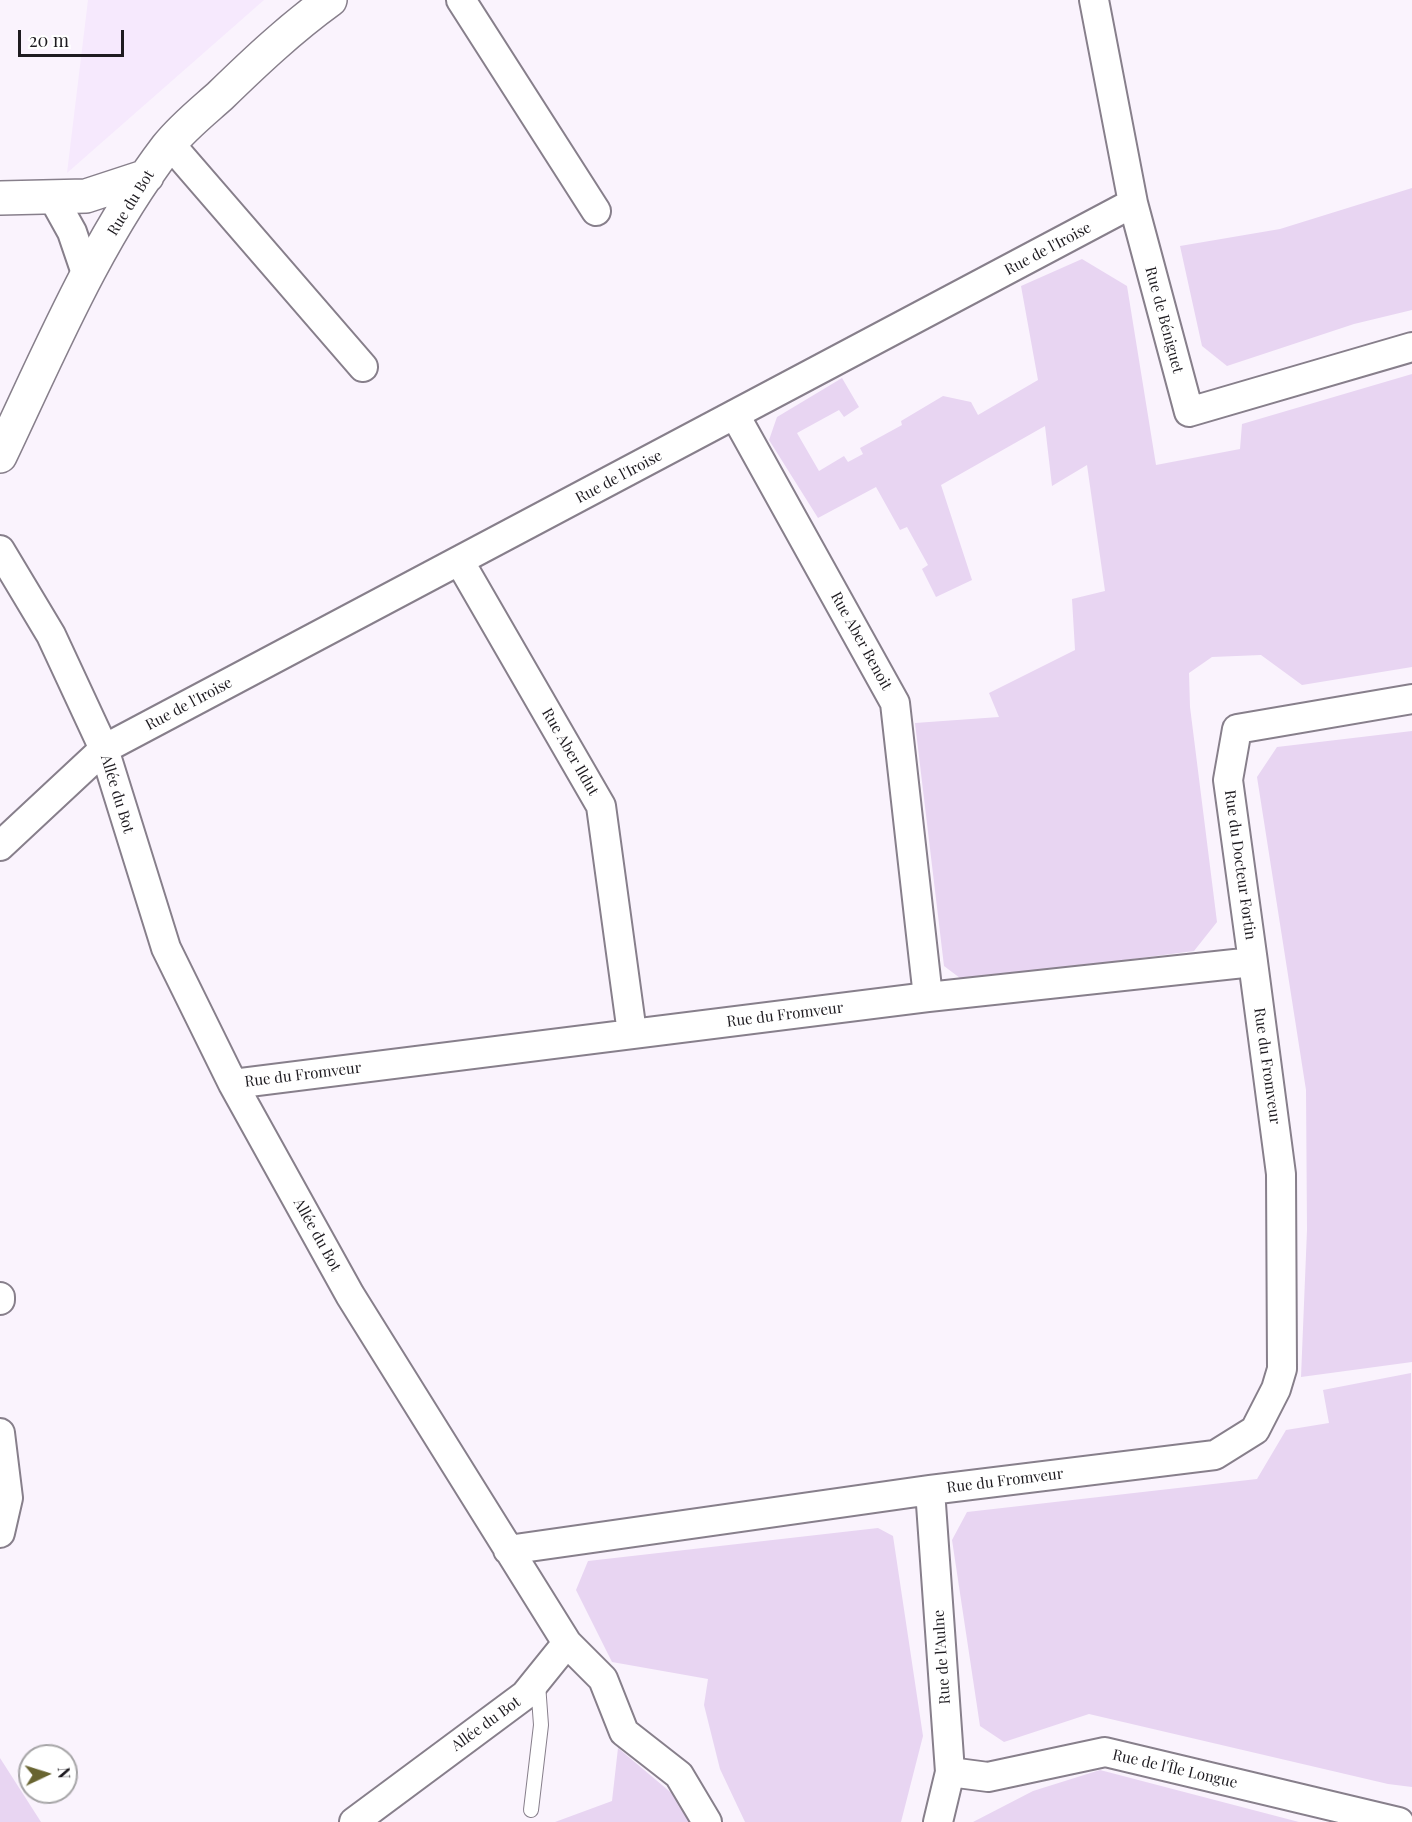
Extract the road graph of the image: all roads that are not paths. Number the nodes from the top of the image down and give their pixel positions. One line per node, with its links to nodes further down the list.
1 (330, 0): 4 (street, Rue du Bot)
2 (460, 0): 9 (street)
3 (1094, 0): 8 (street, Rue de Béniguet)
4 (170, 144): 5 (street, Rue du Bot); 12 (street)
5 (147, 176): 6 (street); 10 (street, Rue du Bot)
6 (52, 196): 7 (street); 10 (street)
7 (0, 198)
8 (1133, 203): 11 (street, Rue de Béniguet); 13 (street, Rue de l'Iroise)
9 (596, 211)
10 (87, 276): 14 (street, Rue du Bot)
11 (1412, 347)
12 (363, 367)
13 (735, 415): 16 (street, Rue de l'Iroise); 21 (street, Rue Aber Benoit)
14 (0, 456)
15 (0, 550): 18 (street, Allée du Bot)
16 (460, 562): 18 (street, Rue de l'Iroise); 22 (street, Rue Aber Ildut)
17 (1412, 699): 20 (street, Rue du Docteur Fortin)
18 (104, 749): 19 (street, Rue de l'Iroise); 23 (street, Allée du Bot)
19 (0, 846)
20 (1253, 962): 21 (street, Rue du Fromveur); 25 (street, Rue du Fromveur)
21 (928, 997): 22 (street, Rue du Fromveur)
22 (632, 1033): 23 (street, Rue du Fromveur)
23 (233, 1084): 27 (street, Allée du Bot)
24 (0, 1433): 26 (street)
25 (930, 1490): 27 (street, Rue du Fromveur); 30 (street, Rue de l'Aulne)
26 (0, 1533)
27 (507, 1550): 28 (street, Allée du Bot)
28 (567, 1643): 29 (street, Allée du Bot); 33 (street)
29 (538, 1679): 31 (lane); 32 (street, Allée du Bot)
30 (950, 1772): 34 (street, Rue de l'Aulne); 35 (street, Rue de l'Île Longue)
31 (531, 1810)
32 (354, 1822)
33 (707, 1822)
34 (938, 1822)
35 (1399, 1822)

